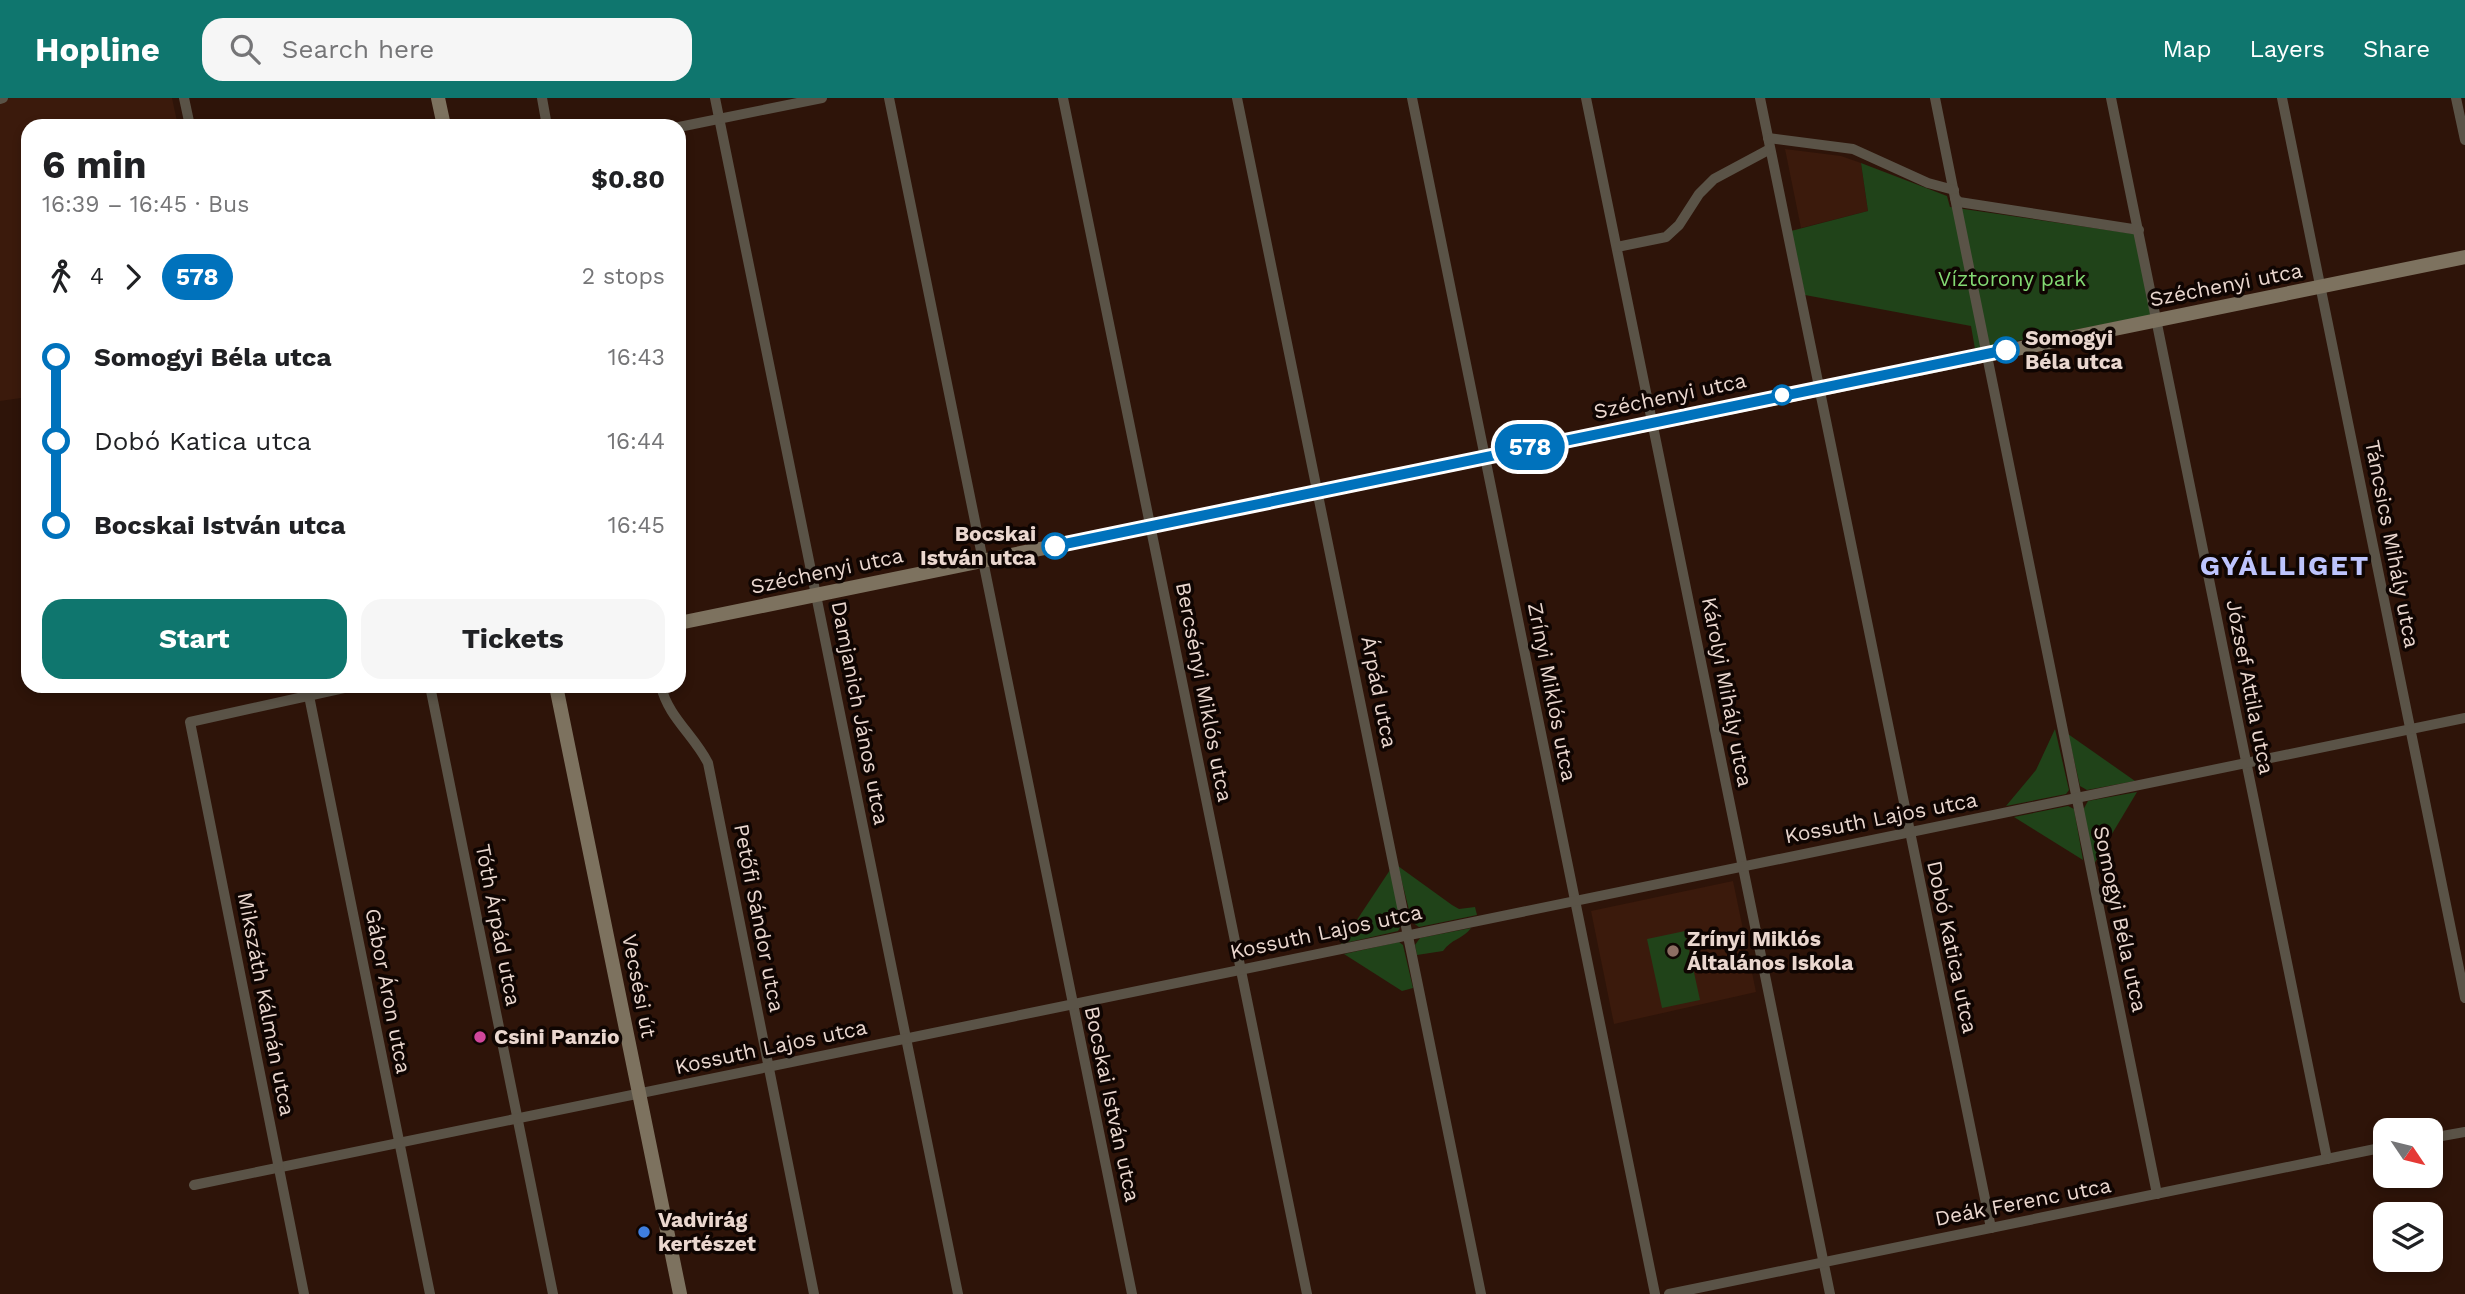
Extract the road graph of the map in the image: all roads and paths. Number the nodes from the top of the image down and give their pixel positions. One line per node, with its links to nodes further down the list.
1 (184, 98): 16 (street)
2 (438, 98): 17 (street)
3 (542, 98): 18 (street)
4 (715, 98): 19 (street, Damjanich János utca)
5 (822, 98): 19 (street)
6 (889, 98): 35 (street, Bocskai István utca)
7 (1063, 98): 34 (street, Bercsényi Miklós utca)
8 (1237, 98): 33 (street, Árpád utca)
9 (1412, 98): 32 (street, Zrínyi Miklós utca)
10 (1586, 98): 25 (street, Károlyi Mihály utca)
11 (1760, 98): 22 (street, Dobó Katica utca)
12 (1935, 98): 23 (street, Somogyi Béla utca)
13 (2111, 98): 24 (street, József Attila utca)
14 (2282, 98): 27 (street, Táncsics Mihály utca)
15 (2456, 98): 21 (street)
16 (188, 119)
17 (442, 119)
18 (546, 119)
19 (719, 119): 20 (street); 36 (street, Damjanich János utca)
20 (686, 126)
21 (2465, 140)
22 (1769, 144): 23 (street); 25 (street); 30 (street, Dobó Katica utca)
23 (1956, 196): 24 (street); 29 (street, Somogyi Béla utca)
24 (2138, 230): 28 (street, József Attila utca)
25 (1617, 247): 31 (street, Károlyi Mihály utca)
26 (2465, 257): 27 (street, Széchenyi utca)
27 (2321, 287): 28 (street, Széchenyi utca); 44 (street, Táncsics Mihály utca)
28 (2157, 320): 29 (street, Széchenyi utca); 45 (street, József Attila utca)
29 (1986, 354): 30 (street, Széchenyi utca); 46 (street, Somogyi Béla utca)
30 (1820, 387): 31 (street, Széchenyi utca); 47 (street, Dobó Katica utca)
31 (1652, 421): 32 (street, Széchenyi utca); 48 (street, Károlyi Mihály utca)
32 (1486, 457): 33 (street, Széchenyi utca); 49 (street, Zrínyi Miklós utca)
33 (1318, 491): 34 (street, Széchenyi utca); 50 (street, Árpád utca)
34 (1150, 526): 35 (street, Széchenyi utca); 51 (street, Bercsényi Miklós utca)
35 (985, 560): 36 (street, Széchenyi utca); 53 (street, Bocskai István utca)
36 (817, 594): 37 (street, Széchenyi utca); 54 (street, Damjanich János utca)
37 (686, 622)
38 (297, 693): 63 (street, Mikszáth Kálmán utca)
39 (309, 693): 60 (street, Gábor Áron utca)
40 (431, 693): 57 (street, Tóth Árpád utca)
41 (557, 693): 56 (street, Vecsési út)
42 (664, 693): 55 (street, Petőfi Sándor utca)
43 (2465, 718): 44 (street, Kossuth Lajos utca)
44 (2410, 728): 45 (street, Kossuth Lajos utca); 52 (street, Táncsics Mihály utca)
45 (2246, 763): 46 (street, Kossuth Lajos utca); 62 (street, József Attila utca)
46 (2076, 799): 47 (street, Kossuth Lajos utca); 65 (street, Somogyi Béla utca)
47 (1909, 832): 48 (street, Kossuth Lajos utca); 66 (street, Dobó Katica utca)
48 (1742, 866): 49 (street, Kossuth Lajos utca); 67 (street, Károlyi Mihály utca)
49 (1574, 902): 50 (street, Kossuth Lajos utca); 77 (street, Zrínyi Miklós utca)
50 (1408, 934): 51 (street, Kossuth Lajos utca); 76 (street, Árpád utca)
51 (1240, 969): 53 (street, Kossuth Lajos utca); 75 (street, Bercsényi Miklós utca)
52 (2465, 998)
53 (1072, 1003): 54 (street, Kossuth Lajos utca); 74 (street, Bocskai István utca)
54 (906, 1039): 55 (street, Kossuth Lajos utca); 73 (street, Damjanich János utca)
55 (769, 1067): 56 (street, Kossuth Lajos utca); 72 (street, Petőfi Sándor utca)
56 (639, 1094): 57 (street, Kossuth Lajos utca); 71 (street, Vecsési út)
57 (517, 1116): 60 (street, Kossuth Lajos utca); 70 (street, Tóth Árpád utca)
58 (2465, 1132): 59 (street)
59 (2443, 1136)
60 (398, 1141): 63 (street, Kossuth Lajos utca); 69 (street, Gábor Áron utca)
61 (2373, 1149): 62 (street, Deák Ferenc utca)
62 (2327, 1159): 65 (street, Deák Ferenc utca)
63 (279, 1166): 64 (street, Kossuth Lajos utca); 68 (street, Mikszáth Kálmán utca)
64 (194, 1185)
65 (2157, 1194): 66 (street, Deák Ferenc utca)
66 (1991, 1228): 67 (street, Deák Ferenc utca)
67 (1823, 1262): 78 (street, Deák Ferenc utca); 79 (street, Károlyi Mihály utca)
68 (304, 1294)
69 (430, 1294)
70 (553, 1294)
71 (680, 1294)
72 (814, 1294)
73 (958, 1294)
74 (1132, 1294)
75 (1307, 1294)
76 (1481, 1294)
77 (1655, 1294)
78 (1669, 1294)
79 (1830, 1294)

